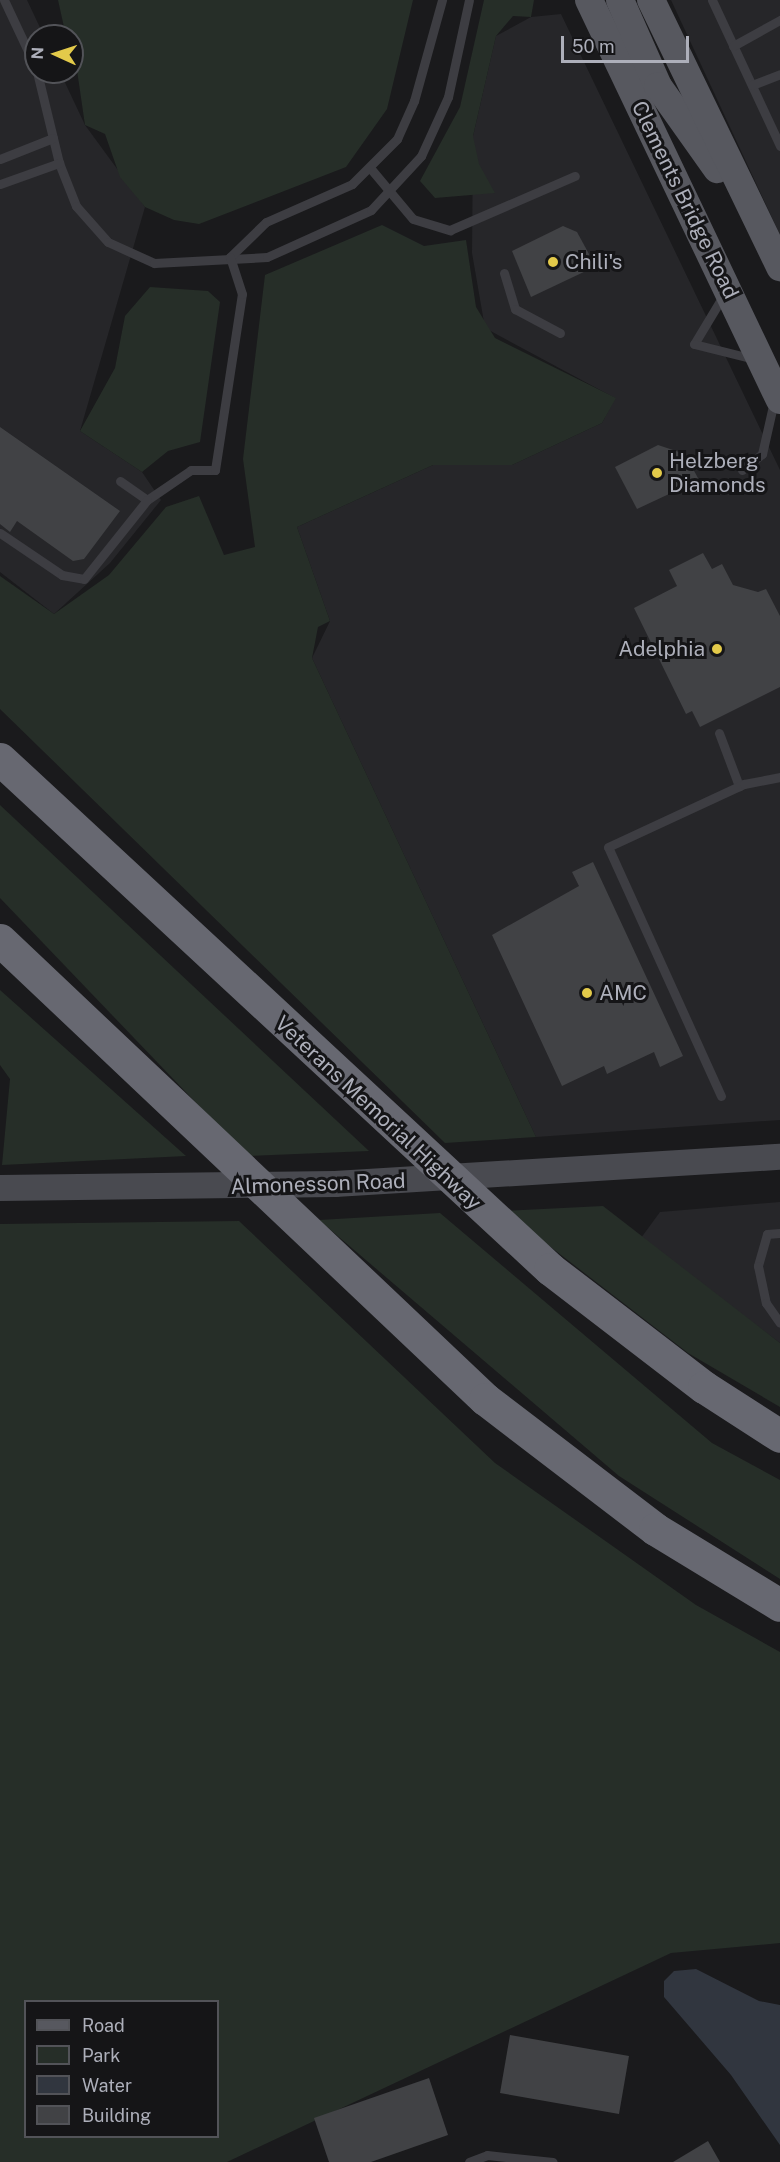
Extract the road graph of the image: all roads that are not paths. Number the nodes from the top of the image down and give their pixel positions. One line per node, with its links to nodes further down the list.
1 (4, 0): 9 (lane)
2 (442, 0): 19 (lane)
3 (469, 0): 22 (lane)
4 (589, 0): 27 (main road, Clements Bridge Road)
5 (620, 0): 23 (main road)
6 (651, 0): 23 (main road)
7 (712, 0): 10 (lane)
8 (780, 20): 10 (lane)
9 (24, 44)
10 (733, 46): 13 (lane)
11 (780, 74): 13 (lane)
12 (40, 84): 15 (lane)
13 (752, 85): 14 (lane)
14 (776, 129): 16 (lane)
15 (53, 138): 17 (lane); 18 (lane)
16 (780, 146)
17 (0, 159)
18 (59, 164): 21 (lane); 24 (lane)
19 (371, 169): 22 (lane); 24 (lane)
20 (575, 176): 22 (lane)
21 (0, 184)
22 (390, 189): 24 (lane)
23 (773, 241): 25 (main road)
24 (230, 256): 33 (lane)
25 (780, 267)
26 (504, 273): 28 (lane)
27 (727, 288): 29 (main road, Clements Bridge Road); 29 (lane)
28 (560, 333)
29 (762, 361): 30 (main road, Clements Bridge Road)
30 (777, 395): 31 (lane)
31 (742, 470)
32 (120, 481): 33 (lane)
33 (147, 500): 34 (lane)
34 (0, 533)
35 (719, 733): 38 (lane)
36 (0, 759): 45 (highway, Veterans Memorial Highway)
37 (780, 777): 38 (lane)
38 (739, 786): 40 (lane)
39 (0, 940): 46 (highway)
40 (721, 1096)
41 (780, 1157): 42 (main road, Almonesson Road)
42 (0, 1188)
43 (780, 1233): 44 (lane)
44 (780, 1323)
45 (780, 1437)
46 (780, 1605)
47 (469, 2162): 48 (lane)
48 (553, 2162)

